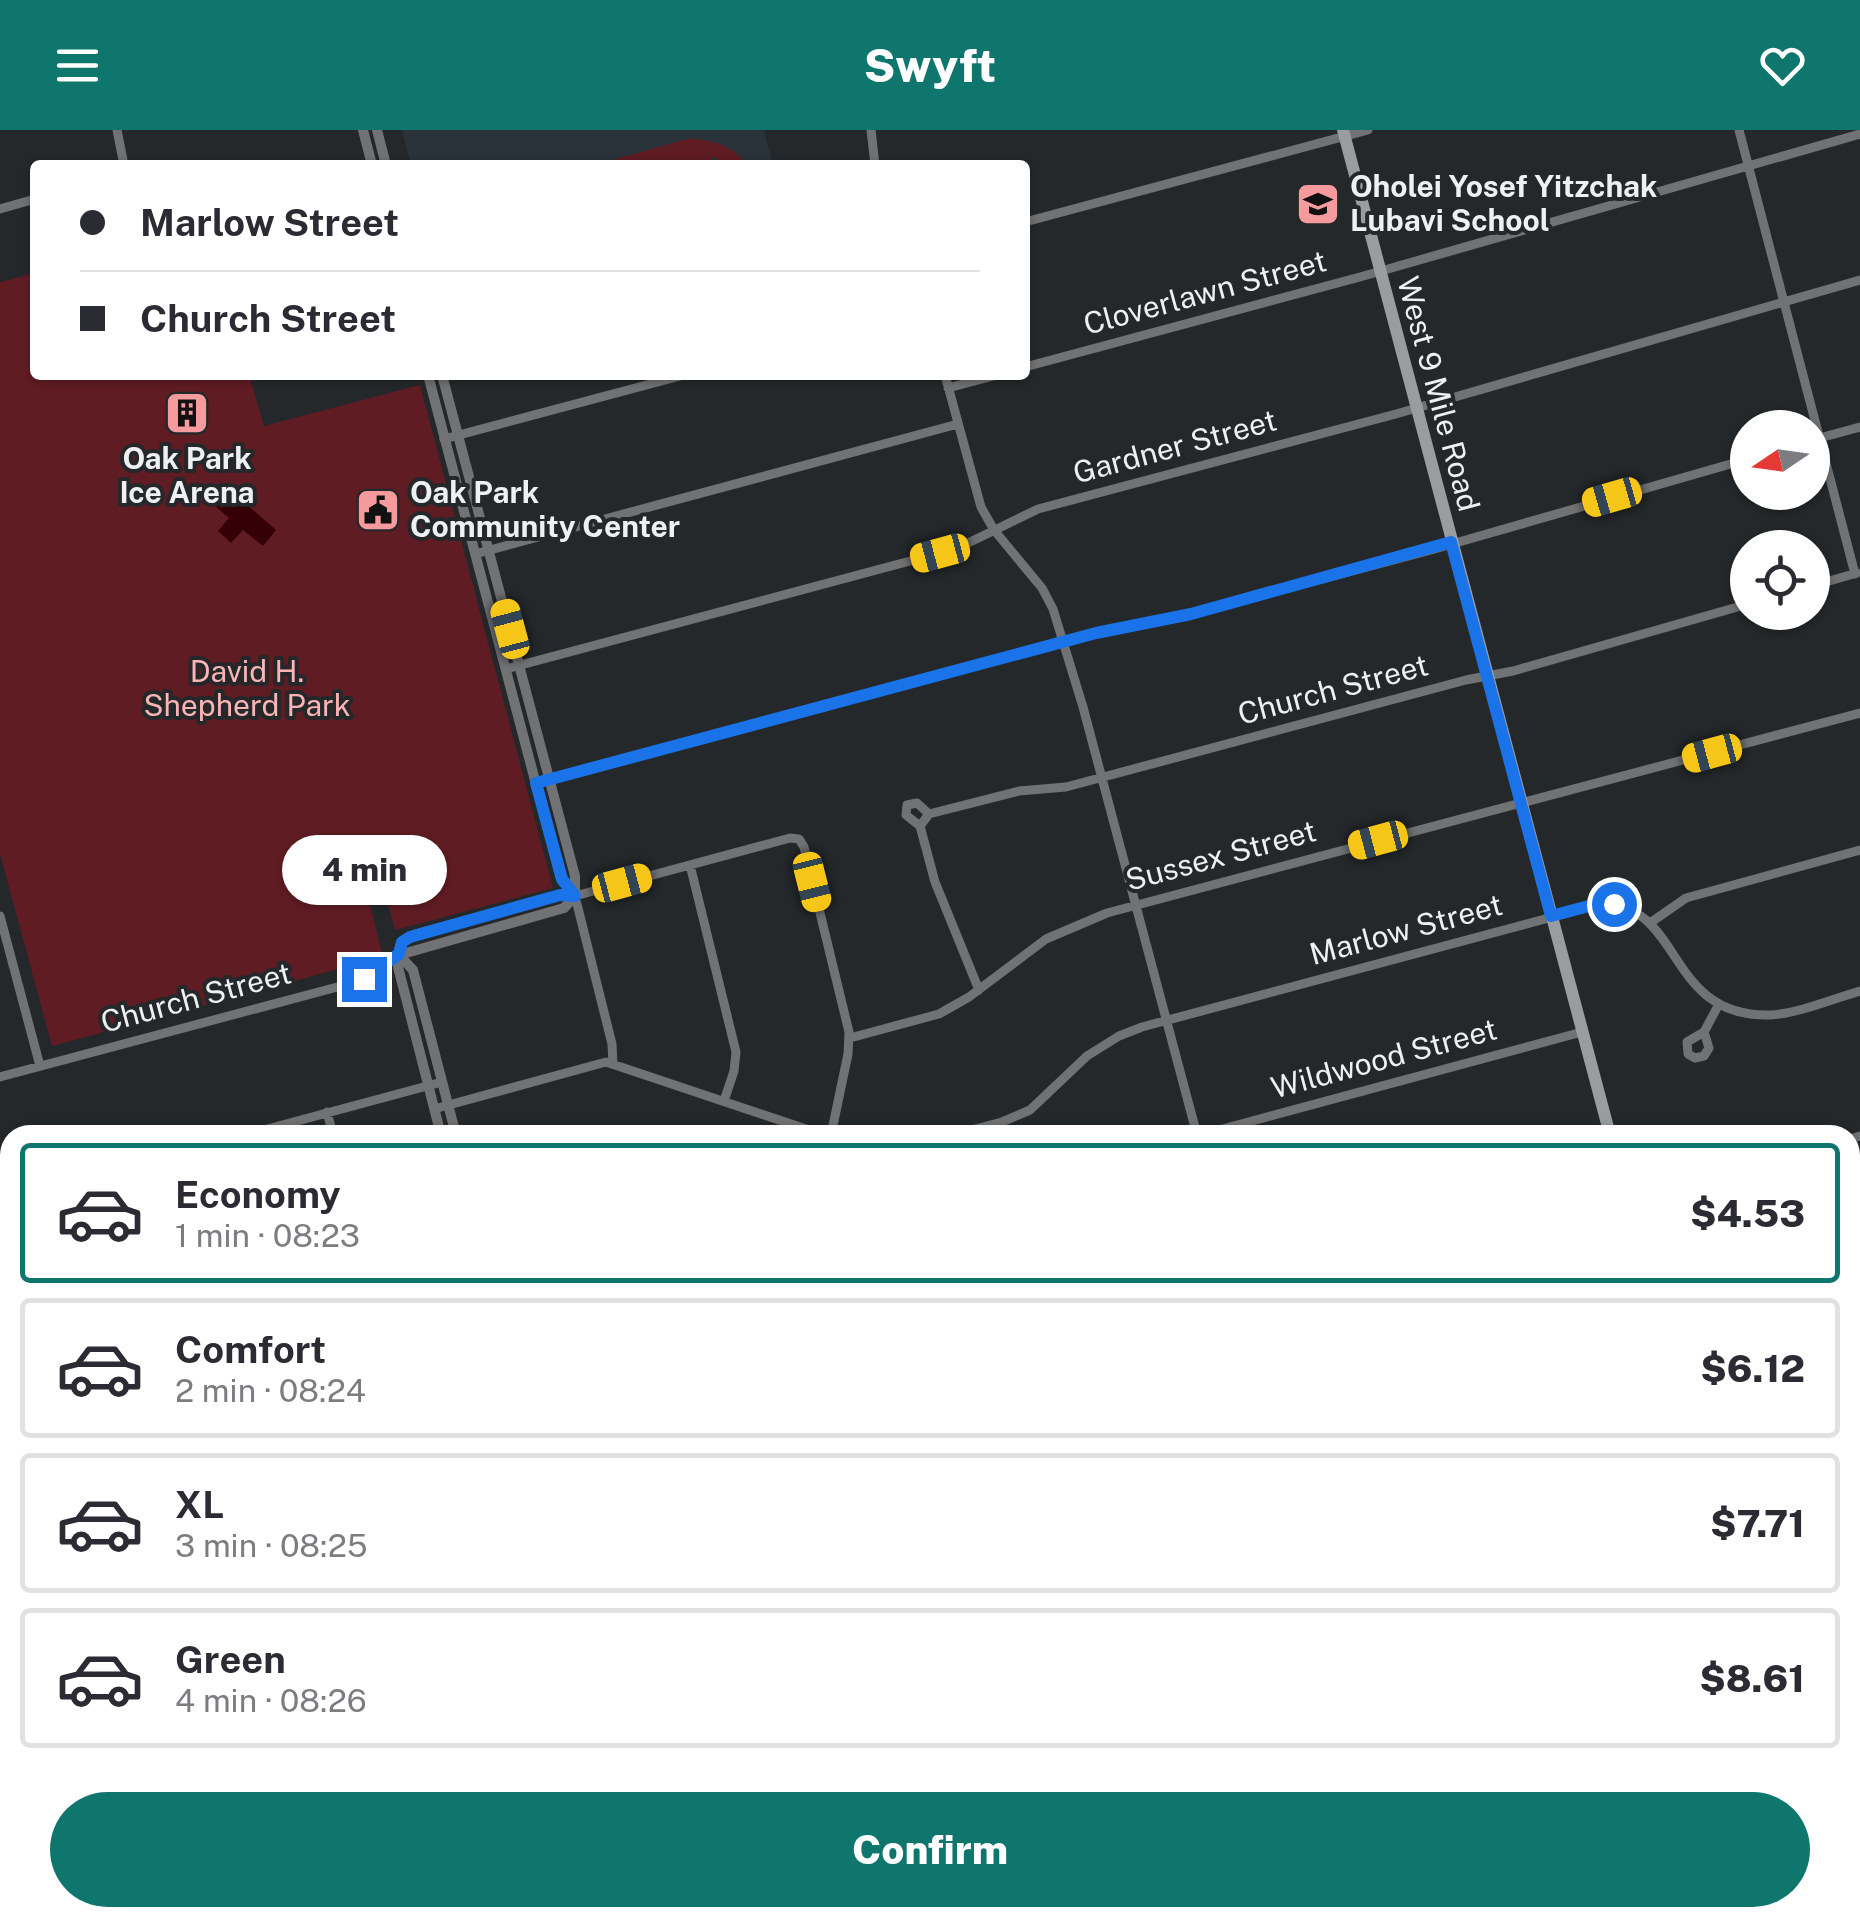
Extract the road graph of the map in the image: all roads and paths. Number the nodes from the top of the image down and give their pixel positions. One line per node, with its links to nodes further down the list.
1 (117, 130): 9 (street)
2 (363, 130): 10 (street)
3 (377, 130): 11 (street)
4 (870, 130): 12 (street)
5 (1368, 130): 7 (street)
6 (1739, 130): 13 (street)
7 (1344, 133): 16 (street); 17 (main road, West 9 Mile Road)
8 (1860, 134): 13 (street, Cloverlawn Street)
9 (123, 160)
10 (371, 160)
11 (385, 160)
12 (874, 160)
13 (1748, 166): 17 (street, Cloverlawn Street); 19 (street)
14 (30, 201): 15 (street)
15 (0, 209)
16 (1030, 221)
17 (1380, 271): 20 (street, Cloverlawn Street); 27 (main road, West 9 Mile Road)
18 (1860, 280): 19 (street, Gardner Street)
19 (1784, 302): 27 (street, Gardner Street); 28 (street)
20 (1030, 366)
21 (429, 380): 33 (street)
22 (443, 380): 32 (street)
23 (665, 380): 32 (street)
24 (946, 380): 26 (street)
25 (978, 380): 26 (street)
26 (948, 388): 29 (street)
27 (1416, 406): 38 (street, Gardner Street); 39 (main road, West 9 Mile Road)
28 (1809, 410)
29 (958, 424): 38 (street); 40 (street)
30 (1860, 427): 31 (street)
31 (1830, 435)
32 (458, 436): 33 (street); 35 (street)
33 (444, 439): 37 (street)
34 (1730, 464): 39 (street)
35 (470, 482): 37 (street); 40 (street)
36 (1830, 484): 42 (street)
37 (456, 486): 41 (street)
38 (994, 530): 45 (street); 46 (street, Gardner Street)
39 (1451, 542): 45 (street); 48 (main road, West 9 Mile Road)
40 (488, 550): 41 (street); 46 (street)
41 (475, 554): 47 (street)
42 (1858, 573): 43 (street)
43 (1830, 581)
44 (1730, 609): 48 (street, Church Street)
45 (1063, 642): 50 (street); 51 (street)
46 (519, 665): 47 (street, Gardner Street); 51 (street)
47 (506, 668): 52 (street)
48 (1486, 675): 50 (street, Church Street); 53 (main road, West 9 Mile Road)
49 (1860, 713): 53 (street, Sussex Street)
50 (1101, 778): 54 (street, Church Street); 59 (street)
51 (549, 780): 52 (street); 58 (street)
52 (536, 783): 58 (street)
53 (1520, 801): 59 (street, Sussex Street); 62 (main road, West 9 Mile Road)
54 (929, 814): 55 (street); 55 (street, Church Street)
55 (920, 826): 69 (street)
56 (1860, 850): 65 (street)
57 (690, 865): 58 (street, Church Street); 75 (street, Church Street); 81 (street)
58 (575, 896): 60 (street, Church Street); 63 (street, Church Street); 76 (street)
59 (1135, 905): 69 (street, Sussex Street); 72 (street)
60 (511, 908): 63 (street); 64 (street, Church Street)
61 (0, 916): 66 (street)
62 (1551, 916): 65 (street, Marlow Street); 72 (street, Marlow Street); 73 (main road, West 9 Mile Road)
63 (515, 921): 67 (street, Church Street)
64 (460, 923): 67 (street); 68 (street, Church Street)
65 (1650, 923): 71 (street)
66 (2, 932): 77 (street)
67 (463, 936): 68 (street, Church Street)
68 (399, 954): 77 (street, Church Street); 79 (street); 80 (street)
69 (979, 990): 75 (street, Sussex Street)
70 (1860, 991): 71 (street)
71 (1719, 1004): 74 (street)
72 (1166, 1020): 91 (street, Marlow Street); 92 (street)
73 (1582, 1032): 93 (street, Wildwood Street); 94 (main road, West 9 Mile Road)
74 (1704, 1032)
75 (850, 1038): 90 (street)
76 (613, 1064): 81 (street); 82 (street)
77 (40, 1066): 78 (street, Church Street)
78 (0, 1077)
79 (442, 1082): 80 (street); 82 (street)
80 (428, 1086): 83 (street); 84 (street)
81 (724, 1101): 89 (street)
82 (448, 1105): 83 (street); 88 (street)
83 (434, 1108): 87 (street)
84 (327, 1112): 85 (street); 86 (street)
85 (281, 1125)
86 (330, 1125)
87 (439, 1125)
88 (453, 1125)
89 (797, 1125)
90 (830, 1125)
91 (988, 1125)
92 (1195, 1125)
93 (1235, 1125)
94 (1607, 1125)

